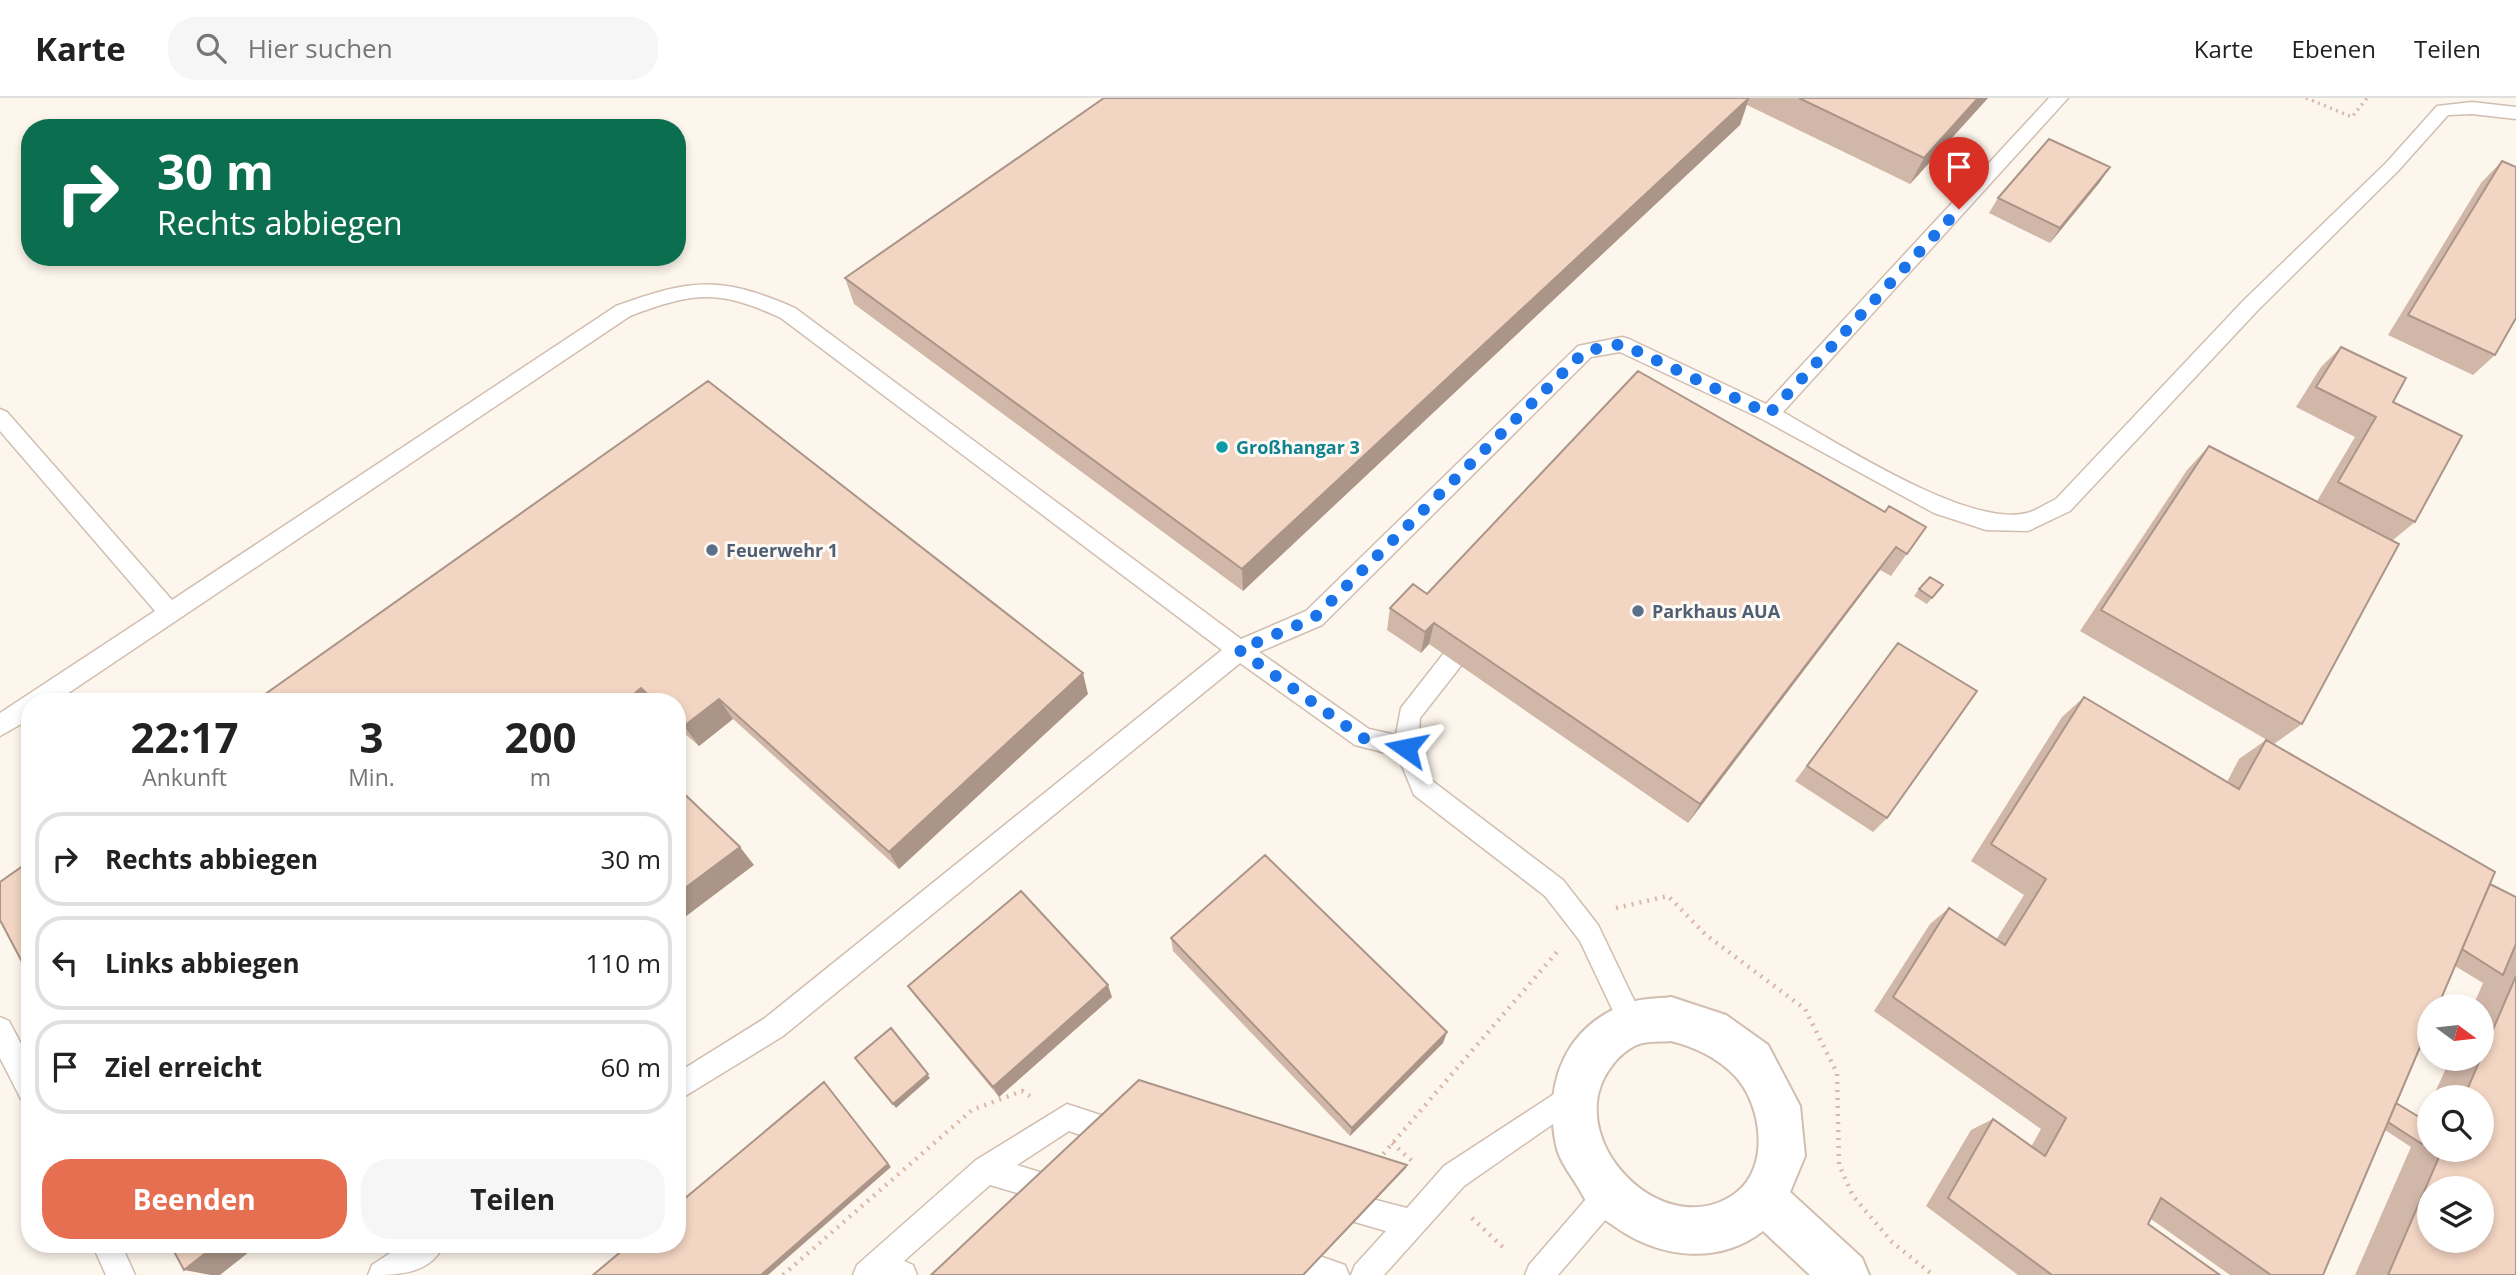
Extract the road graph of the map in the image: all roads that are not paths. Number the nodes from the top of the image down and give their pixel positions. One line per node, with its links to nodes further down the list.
1 (2059, 98): 4 (lane)
2 (2435, 104): 3 (lane); 4 (lane)
3 (2509, 107)
4 (1769, 414): 7 (lane)
5 (0, 417): 6 (lane)
6 (169, 612): 7 (lane); 9 (lane)
7 (1239, 650): 12 (lane); 16 (lane)
8 (1452, 660): 12 (lane)
9 (49, 693)
10 (21, 712): 11 (lane)
11 (0, 726)
12 (1406, 748): 13 (lane)
13 (1632, 1023): 17 (street); 23 (street)
14 (0, 1030): 15 (lane)
15 (21, 1072)
16 (686, 1082)
17 (1574, 1094): 20 (street); 24 (lane)
18 (1146, 1143): 19 (lane)
19 (986, 1170): 22 (lane); 28 (lane)
20 (1609, 1194): 23 (street); 33 (lane)
21 (1315, 1199): 24 (lane)
22 (1088, 1200)
23 (1764, 1200): 34 (street)
24 (1410, 1223): 32 (lane)
25 (1255, 1248): 31 (lane)
26 (110, 1253): 29 (lane)
27 (416, 1253): 30 (lane)
28 (882, 1272)
29 (121, 1275)
30 (382, 1275)
31 (1335, 1275)
32 (1365, 1275)
33 (1539, 1275)
34 (1845, 1275)

